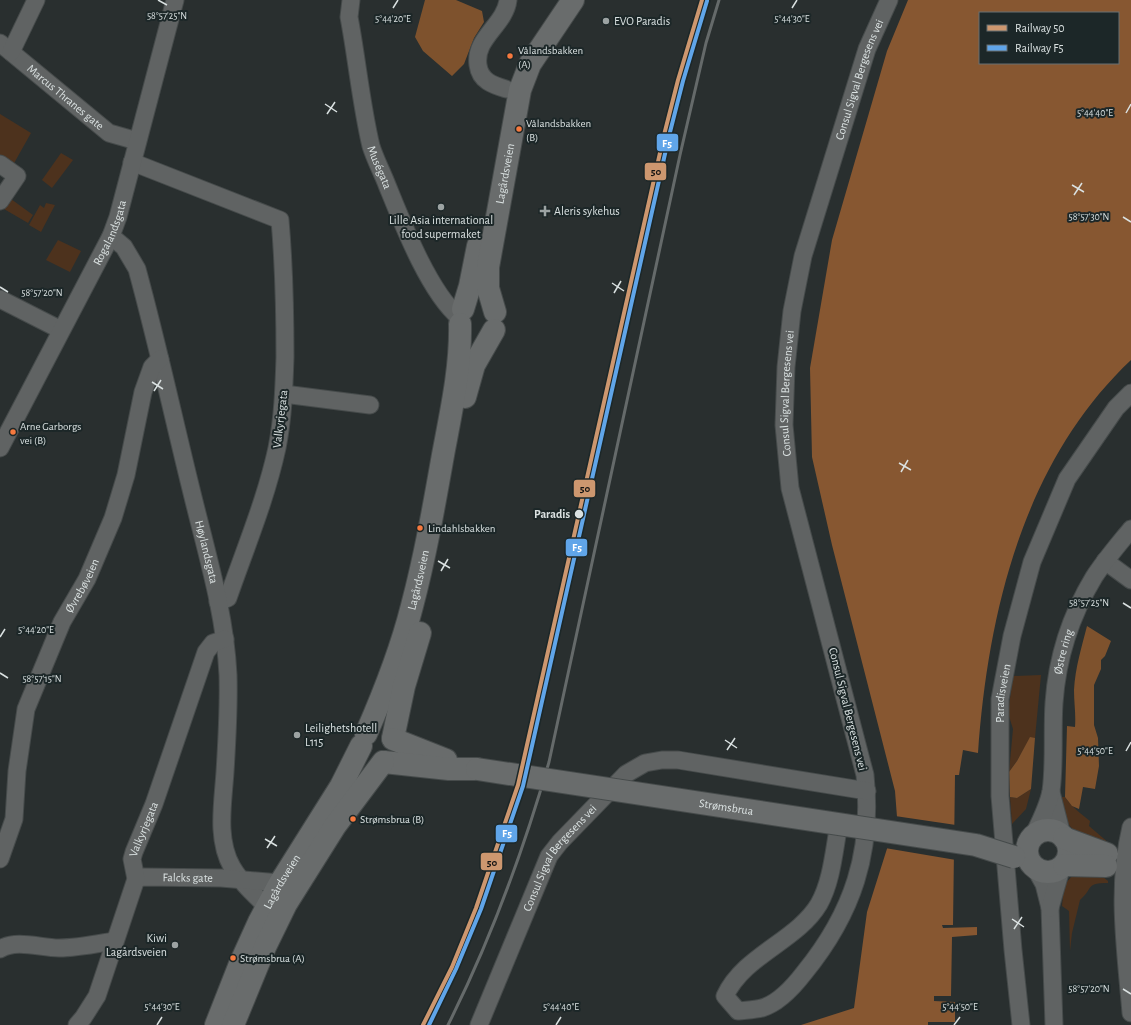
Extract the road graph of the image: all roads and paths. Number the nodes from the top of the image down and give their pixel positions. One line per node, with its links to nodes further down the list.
1 (36, 0): 8 (street)
2 (175, 0): 10 (street, Rogalandsgata)
3 (351, 0): 16 (street, Muségata)
4 (508, 0): 9 (street)
5 (558, 0): 9 (main road, Lagårdsveien)
6 (573, 0): 17 (main road, Lagårdsveien)
7 (889, 0): 33 (street, Consul Sigval Bergesens vei)
8 (6, 47): 10 (street, Marcus Thranes gate)
9 (506, 89): 16 (main road, Lagårdsveien)
10 (137, 142): 11 (street, Rogalandsgata)
11 (132, 162): 14 (street, Rogalandsgata); 21 (street, Valkyrjegata)
12 (0, 164): 13 (street)
13 (0, 201)
14 (111, 236): 18 (street, Rogalandsgata); 19 (street, Høylandsgata)
15 (0, 299): 18 (street)
16 (461, 317): 17 (main road); 17 (main road); 30 (main road, Lagårdsveien)
17 (494, 321): 29 (main road, Lagårdsveien)
18 (62, 330): 23 (street, Rogalandsgata)
19 (160, 359): 27 (street, Høylandsgata); 39 (street, Øvrebøveien)
20 (1131, 393): 53 (street, Paradisveien)
21 (284, 394): 22 (street); 27 (street, Valkyrjegata)
22 (370, 405)
23 (0, 448)
24 (1131, 529): 25 (street, Østre ring)
25 (1105, 561): 26 (street); 34 (street, Østre ring)
26 (1131, 580)
27 (218, 602): 28 (street, Høylandsgata)
28 (225, 639): 42 (street, Valkyrjegata); 43 (street, Høylandsgata)
29 (393, 738): 30 (main road); 31 (main road, Strømsbrua); 32 (main road)
30 (363, 740): 32 (main road); 44 (main road, Lagårdsveien)
31 (415, 757): 32 (main road, Strømsbrua); 35 (main road, Strømsbrua, bridge)
32 (383, 762): 50 (main road, Lagårdsveien)
33 (867, 792): 35 (street, Consul Sigval Bergesens vei); 52 (street, Consul Sigval Bergesens vei)
34 (1050, 792): 37 (street, Østre ring); 38 (street, Østre ring)
35 (839, 824): 38 (main road, Strømsbrua, bridge)
36 (1131, 827): 49 (street)
37 (1063, 837): 38 (main road); 40 (main road); 40 (main road)
38 (1023, 843): 41 (main road)
39 (0, 859)
40 (1063, 866): 41 (main road); 46 (street)
41 (1035, 867): 46 (street)
42 (136, 879): 43 (street, Falcks gate); 47 (street)
43 (241, 880): 44 (street); 45 (street, Høylandsgata)
44 (280, 883): 45 (main road, Lagårdsveien)
45 (267, 907): 50 (main road, Lagårdsveien)
46 (1050, 908): 54 (street)
47 (114, 941): 48 (street); 51 (street)
48 (0, 949)
49 (1131, 1013)
50 (232, 1024)
51 (77, 1025)
52 (479, 1025)
53 (1021, 1025)
54 (1054, 1025)

